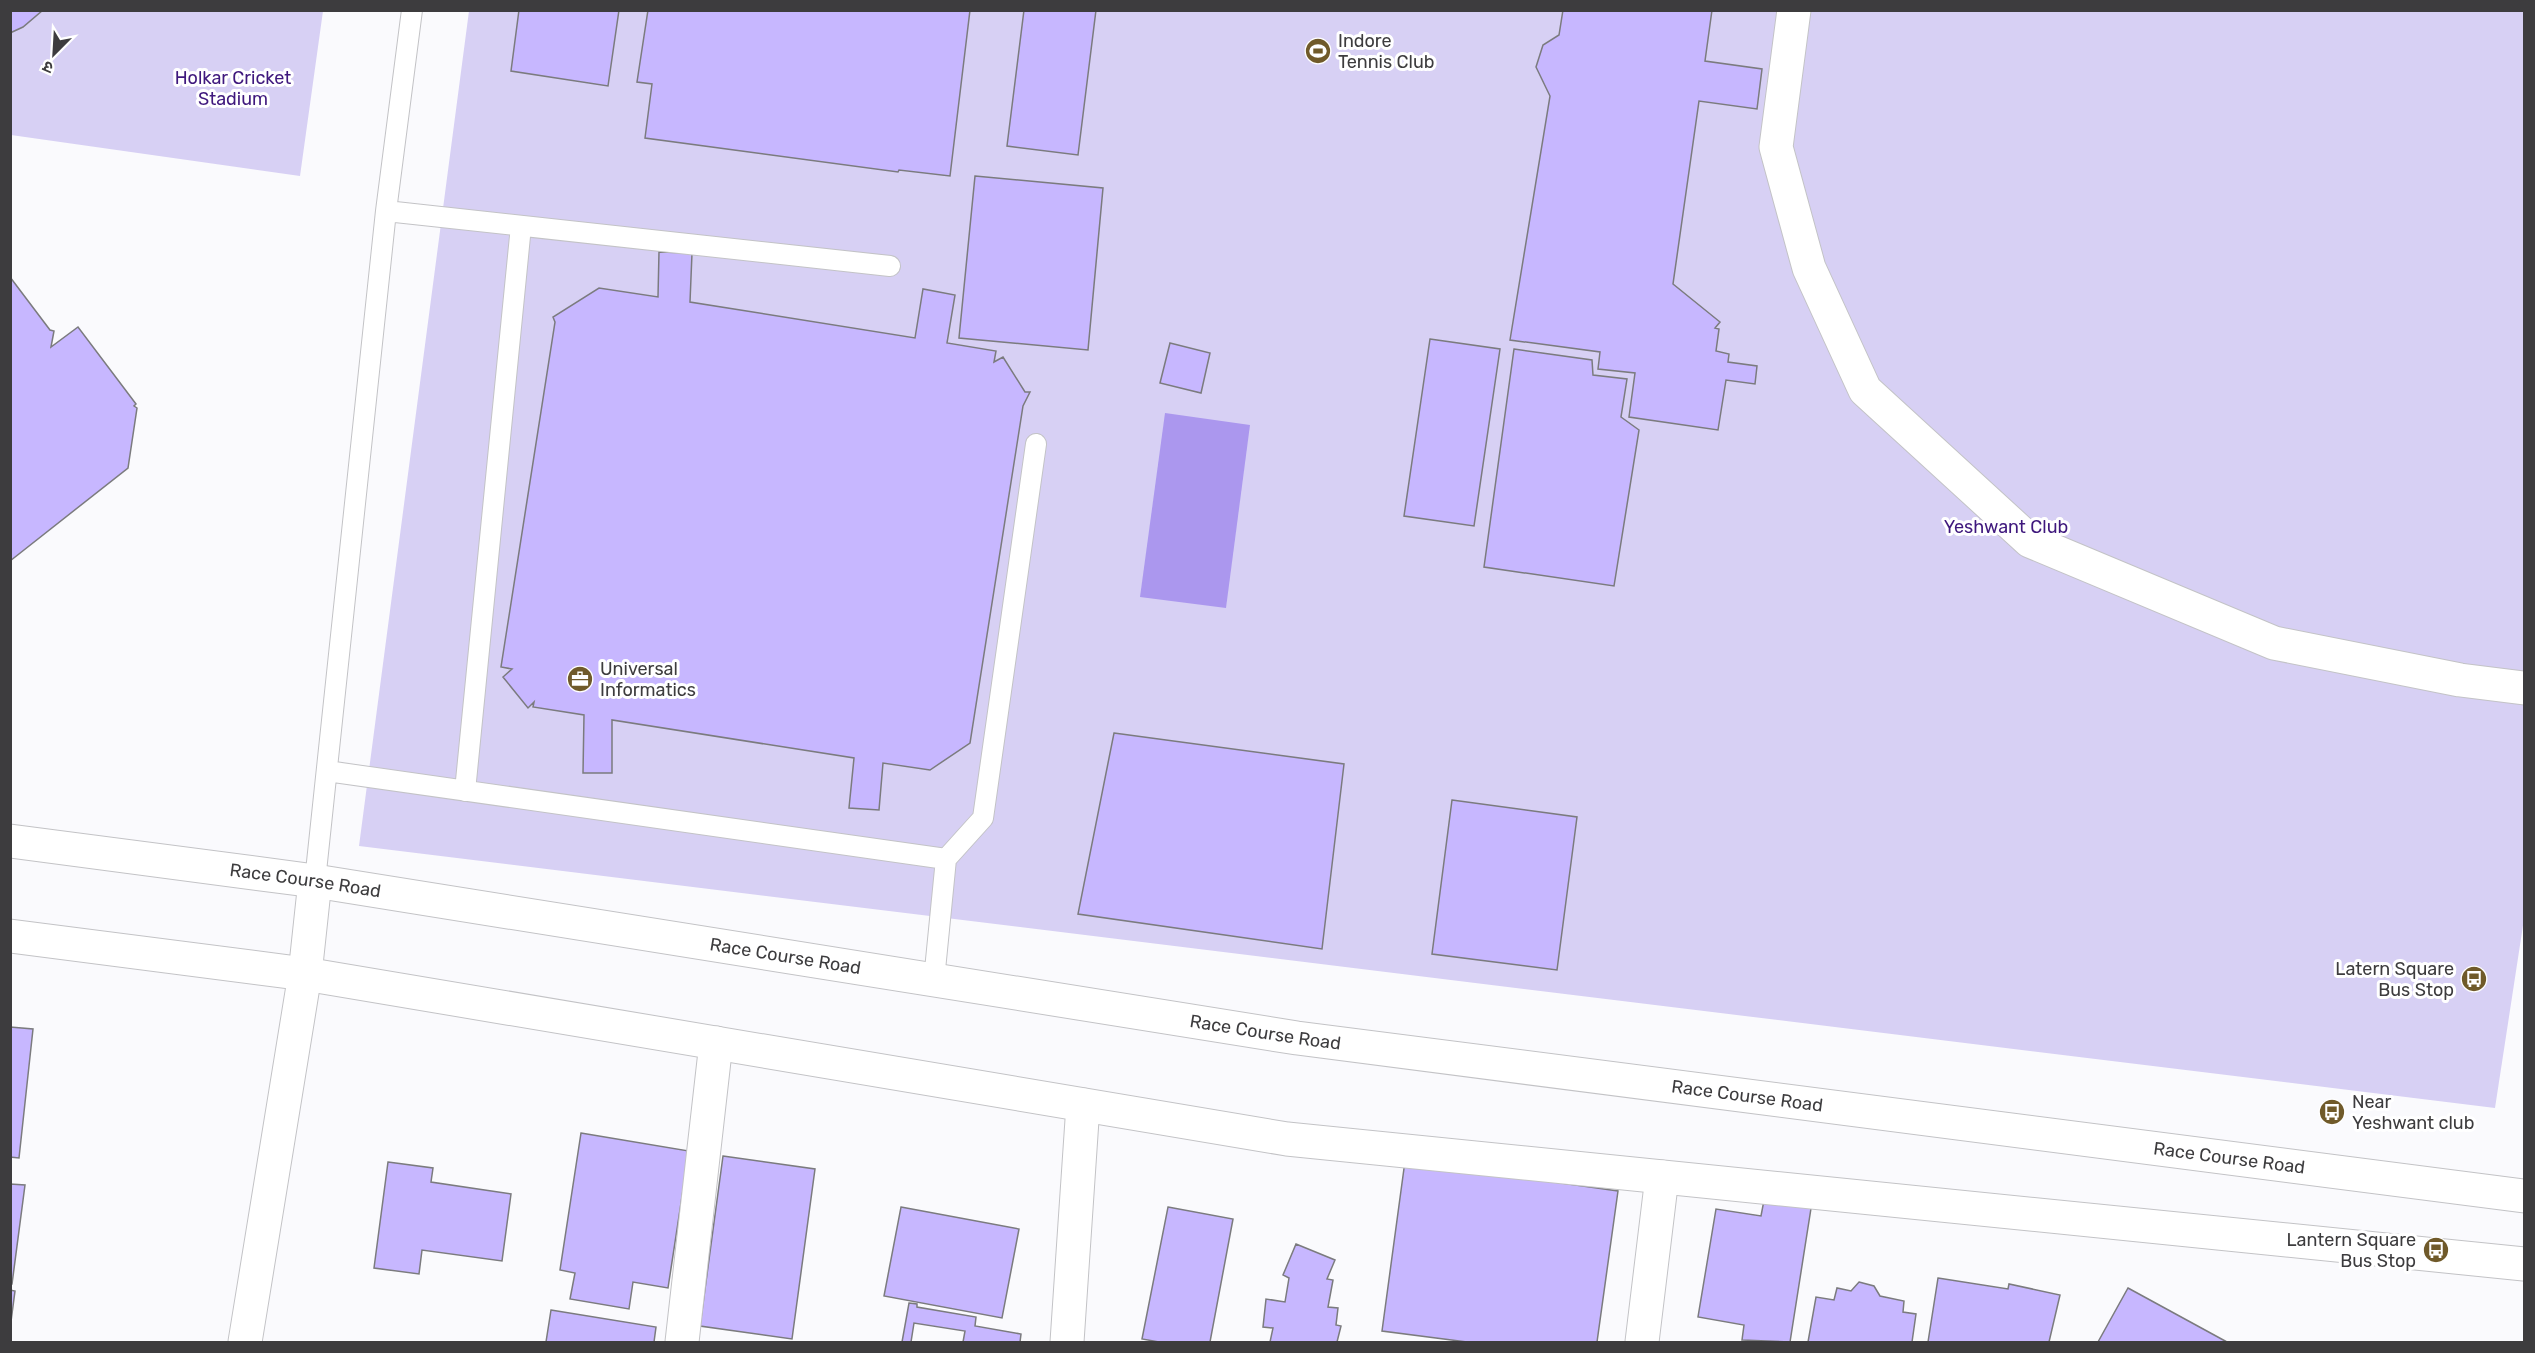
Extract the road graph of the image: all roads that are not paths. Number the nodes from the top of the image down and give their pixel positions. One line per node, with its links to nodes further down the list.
1 (412, 10): 3 (lane)
2 (1794, 10): 7 (main road)
3 (387, 211): 4 (lane); 8 (lane)
4 (521, 226): 5 (lane); 9 (lane)
5 (890, 266)
6 (1036, 444): 11 (lane)
7 (2524, 688)
8 (327, 771): 9 (lane); 12 (lane)
9 (465, 791): 11 (lane)
10 (10, 841): 12 (main road, Race Course Road)
11 (946, 859): 15 (lane)
12 (315, 881): 14 (main road); 15 (main road, Race Course Road)
13 (10, 936): 14 (main road)
14 (306, 974): 16 (main road); 21 (main road)
15 (933, 980): 19 (main road, Race Course Road)
16 (716, 1043): 17 (main road); 22 (main road)
17 (1083, 1105): 18 (main road); 23 (main road)
18 (1662, 1177): 20 (main road); 24 (main road)
19 (2524, 1196)
20 (2524, 1264)
21 (245, 1342)
22 (681, 1342)
23 (1067, 1342)
24 (1642, 1342)

